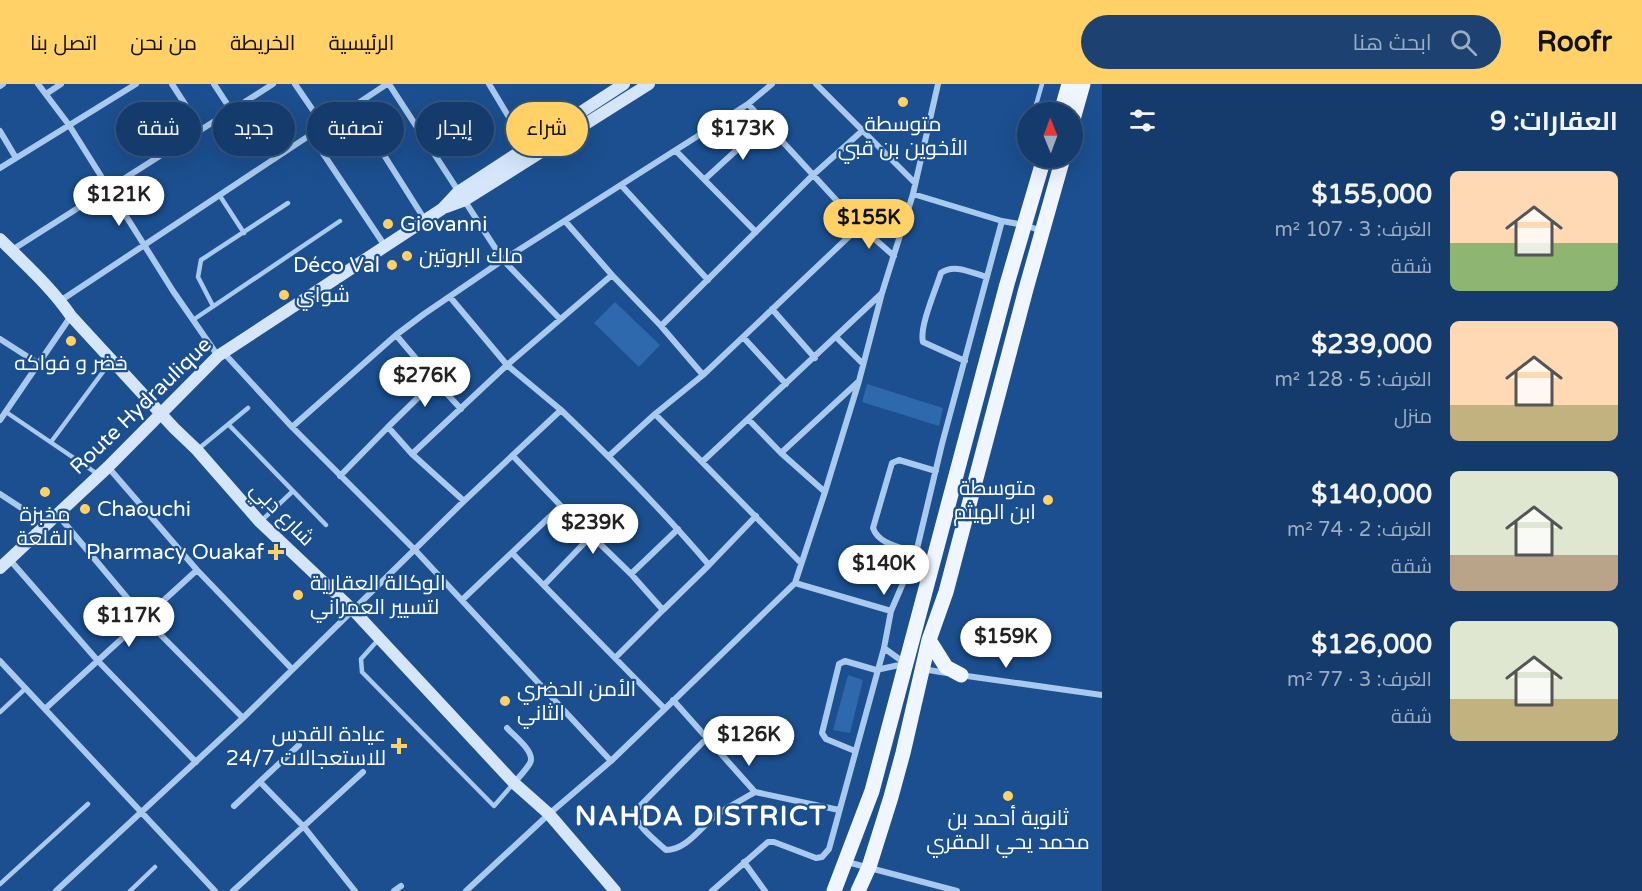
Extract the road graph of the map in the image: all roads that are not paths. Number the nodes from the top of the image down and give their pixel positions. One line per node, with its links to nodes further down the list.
1 (38, 84): 18 (street)
2 (60, 84): 18 (street)
3 (136, 84): 33 (street)
4 (172, 84): 19 (street)
5 (214, 84): 20 (street)
6 (273, 84): 21 (street)
7 (295, 84): 22 (street)
8 (388, 84): 23 (street); 54 (street)
9 (489, 84): 29 (street)
10 (624, 84): 28 (main road)
11 (649, 84): 30 (main road)
12 (772, 84): 27 (street)
13 (816, 84): 36 (street)
14 (938, 84): 49 (street)
15 (1041, 84): 24 (lane)
16 (1069, 84): 25 (main road)
17 (1083, 84): 26 (main road)
18 (46, 94): 33 (street)
19 (184, 102)
20 (226, 102)
21 (244, 102)
22 (307, 102)
23 (359, 102)
24 (1036, 102)
25 (1064, 102)
26 (1078, 102)
27 (748, 104): 32 (street); 38 (street)
28 (588, 110)
29 (506, 112)
30 (588, 119)
31 (213, 121): 34 (street)
32 (765, 124): 47 (street); 48 (street)
33 (69, 125): 43 (street); 51 (street)
34 (201, 129)
35 (0, 130): 43 (street)
36 (862, 131): 47 (street); 49 (street)
37 (307, 136): 53 (street)
38 (676, 151): 48 (street); 50 (street)
39 (158, 156): 51 (street)
40 (325, 156): 67 (street)
41 (385, 156): 57 (street)
42 (524, 156): 54 (main road, Route Hydraulique)
43 (16, 158): 44 (street)
44 (0, 168)
45 (1041, 168): 60 (main road)
46 (1060, 168): 62 (main road)
47 (813, 175): 61 (street); 64 (street)
48 (705, 179): 64 (street)
49 (915, 183): 52 (street)
50 (621, 185): 58 (street); 73 (street)
51 (108, 187): 66 (street); 68 (street)
52 (913, 194): 59 (street); 69 (street)
53 (219, 196): 63 (lane); 66 (street)
54 (461, 196): 57 (main road, Route Hydraulique); 70 (street)
55 (288, 203): 63 (lane)
56 (340, 220): 79 (lane)
57 (425, 220): 67 (main road, Route Hydraulique)
58 (565, 221): 70 (street); 71 (street)
59 (1002, 221): 60 (street); 72 (street)
60 (1024, 225): 62 (street); 74 (main road)
61 (860, 226): 69 (street); 80 (street)
62 (1043, 231): 75 (main road)
63 (244, 232): 79 (lane)
64 (756, 232): 73 (street)
65 (0, 239): 68 (main road, شارع دبي)
66 (145, 246): 78 (street); 83 (street)
67 (385, 246): 89 (main road, Route Hydraulique)
68 (11, 250): 78 (main road, شارع دبي)
69 (894, 256): 76 (street)
70 (503, 260): 77 (street); 82 (street)
71 (612, 275): 82 (street); 84 (street)
72 (987, 277): 92 (street); 92 (street)
73 (708, 280): 84 (street)
74 (1007, 284): 75 (main road); 154 (main road)
75 (1026, 289): 149 (main road)
76 (882, 293): 87 (street); 94 (street)
77 (450, 297): 85 (street); 95 (street)
78 (60, 301): 81 (main road, شارع دبي)
79 (213, 306): 83 (lane)
80 (772, 309): 86 (street); 90 (street)
81 (71, 316): 91 (main road, شارع دبي); 93 (street)
82 (560, 319): 95 (street)
83 (193, 320): 89 (street)
84 (661, 326): 96 (street)
85 (396, 335): 97 (street); 109 (street)
86 (743, 337): 96 (street); 99 (street)
87 (836, 337): 90 (street); 94 (street)
88 (0, 339): 93 (street)
89 (221, 354): 104 (main road, Route Hydraulique); 109 (street)
90 (815, 358): 99 (street)
91 (111, 361): 104 (main road, شارع دبي); 111 (lane)
92 (964, 361): 119 (street)
93 (39, 364): 103 (street)
94 (863, 364): 98 (street)
95 (507, 365): 101 (street); 102 (street)
96 (703, 375): 105 (street)
97 (435, 381): 101 (street); 110 (street)
98 (859, 381): 113 (street); 122 (street)
99 (786, 384): 107 (street)
100 (248, 408): 108 (lane)
101 (461, 409): 114 (street)
102 (561, 410): 115 (street); 116 (street)
103 (6, 412): 106 (street); 111 (lane)
104 (160, 413): 112 (main road, شارع دبي); 118 (main road, Route Hydraulique)
105 (655, 414): 116 (street); 117 (street)
106 (0, 420)
107 (749, 420): 113 (street); 117 (street)
108 (229, 425): 112 (lane); 121 (lane)
109 (292, 427): 120 (street)
110 (388, 427): 114 (street); 120 (street)
111 (51, 442): 118 (lane)
112 (197, 450): 128 (main road, شارع دبي)
113 (781, 453): 122 (street)
114 (412, 454): 124 (street)
115 (513, 456): 124 (street); 125 (street)
116 (609, 456): 131 (street)
117 (702, 462): 127 (street)
118 (104, 471): 126 (main road, Route Hydraulique); 139 (street)
119 (936, 471): 135 (street); 135 (street)
120 (340, 476): 133 (street)
121 (293, 491): 128 (lane); 130 (lane)
122 (825, 492): 136 (street)
123 (0, 494): 129 (street)
124 (464, 501): 133 (street)
125 (561, 506): 132 (street); 134 (street)
126 (57, 514): 129 (main road, Route Hydraulique); 147 (street)
127 (756, 516): 136 (street); 138 (street)
128 (260, 522): 146 (main road, شارع دبي)
129 (46, 524): 137 (main road, Route Hydraulique)
130 (326, 525)
131 (678, 529): 138 (street); 140 (street)
132 (591, 536): 140 (street); 142 (street)
133 (415, 550): 143 (street); 146 (street)
134 (512, 553): 142 (street); 143 (street)
135 (916, 553): 145 (street)
136 (801, 563): 141 (street)
137 (5, 564): 153 (street)
138 (709, 565): 144 (street)
139 (197, 570): 147 (street); 155 (street)
140 (631, 574): 144 (street)
141 (795, 583): 145 (street); 161 (street)
142 (544, 585): 151 (street)
143 (462, 600): 170 (street)
144 (663, 610): 151 (street)
145 (891, 610): 150 (street)
146 (354, 611): 148 (main road, شارع دبي); 155 (street)
147 (144, 618): 153 (street); 165 (street)
148 (380, 638): 174 (main road, شارع دبي); 174 (lane)
149 (929, 640): 156 (main road); 158 (main road)
150 (884, 648): 154 (street); 157 (street)
151 (616, 657): 163 (street)
152 (0, 660): 159 (street)
153 (98, 661): 162 (street); 171 (street)
154 (905, 663): 156 (street); 157 (street); 183 (main road)
155 (292, 669): 165 (street)
156 (923, 669): 158 (street); 185 (main road)
157 (876, 670): 169 (street); 169 (street)
158 (962, 675): 160 (street)
159 (26, 688): 162 (street); 164 (lane)
160 (1102, 695)
161 (673, 700): 163 (street); 167 (street)
162 (46, 708): 179 (street)
163 (664, 708): 170 (street)
164 (0, 712)
165 (243, 718): 171 (street)
166 (507, 728): 174 (street)
167 (707, 738): 175 (street); 175 (street)
168 (299, 745): 173 (street)
169 (855, 751): 178 (street)
170 (610, 761): 180 (street)
171 (196, 762): 179 (street)
172 (363, 771): 181 (street)
173 (260, 782): 177 (street); 181 (street)
174 (514, 783): 180 (main road, شارع دبي)
175 (755, 792): 178 (street)
176 (88, 804): 186 (lane)
177 (234, 806)
178 (839, 810): 182 (street)
179 (142, 811): 189 (street); 191 (street)
180 (549, 814): 195 (street); 196 (main road, شارع دبي)
181 (304, 827): 192 (street); 193 (street)
182 (744, 862): 197 (street); 198 (street)
183 (846, 862): 185 (street); 199 (main road)
184 (155, 867): 190 (lane)
185 (869, 867): 188 (street); 200 (main road)
186 (0, 884)
187 (400, 886): 194 (street)
188 (941, 890): 201 (street)
189 (56, 891)
190 (130, 891)
191 (215, 891)
192 (233, 891)
193 (355, 891)
194 (394, 891)
195 (466, 891)
196 (615, 891)
197 (712, 891)
198 (765, 891)
199 (834, 891)
200 (858, 891)
201 (957, 891)

